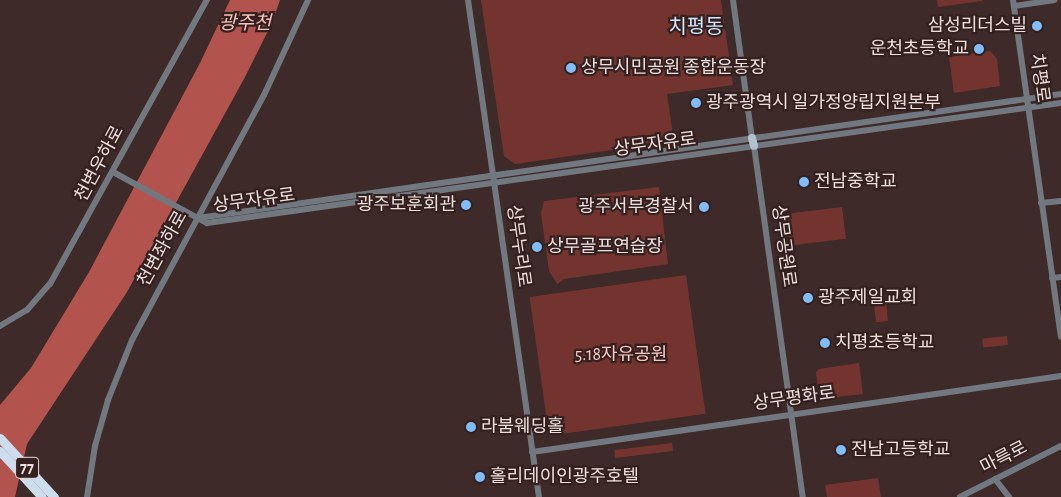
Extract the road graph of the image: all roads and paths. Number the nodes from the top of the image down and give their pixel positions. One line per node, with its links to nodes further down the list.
1 (207, 0): 12 (street, 천변우하로)
2 (308, 0): 16 (street, 천변좌하로)
3 (468, 0): 13 (street, 상무누리로)
4 (733, 0): 11 (street, 상무공원로)
5 (1055, 0): 6 (street)
6 (1014, 3): 8 (street, 치평로)
7 (1061, 94): 8 (street, 상무자유로)
8 (1027, 99): 10 (street, 치평로); 11 (street, 상무자유로)
9 (1061, 103): 10 (street, 상무자유로)
10 (1028, 108): 11 (street, 상무자유로); 15 (street, 치평로)
11 (753, 142): 13 (street, 상무자유로); 22 (street, 상무공원로)
12 (113, 172): 16 (street); 19 (street, 천변우하로)
13 (494, 180): 16 (street, 상무자유로); 26 (street, 상무누리로)
14 (1061, 201): 15 (street)
15 (1042, 203): 18 (street, 치평로)
16 (198, 218): 30 (street, 천변좌하로)
17 (1061, 277): 18 (street)
18 (1052, 278): 20 (street, 치평로)
19 (0, 326)
20 (1061, 337)
21 (1061, 376): 22 (street, 상무평화로)
22 (792, 415): 26 (street, 상무평화로); 32 (street, 상무공원로)
23 (0, 438): 29 (highway, 77)
24 (1061, 446): 27 (street, 마륵로)
25 (0, 451): 28 (highway, 77)
26 (532, 452): 31 (street, 상무누리로)
27 (995, 479): 33 (street, 마륵로); 34 (street)
28 (42, 497)
29 (54, 497)
30 (87, 497)
31 (539, 497)
32 (803, 497)
33 (960, 497)
34 (1010, 497)

